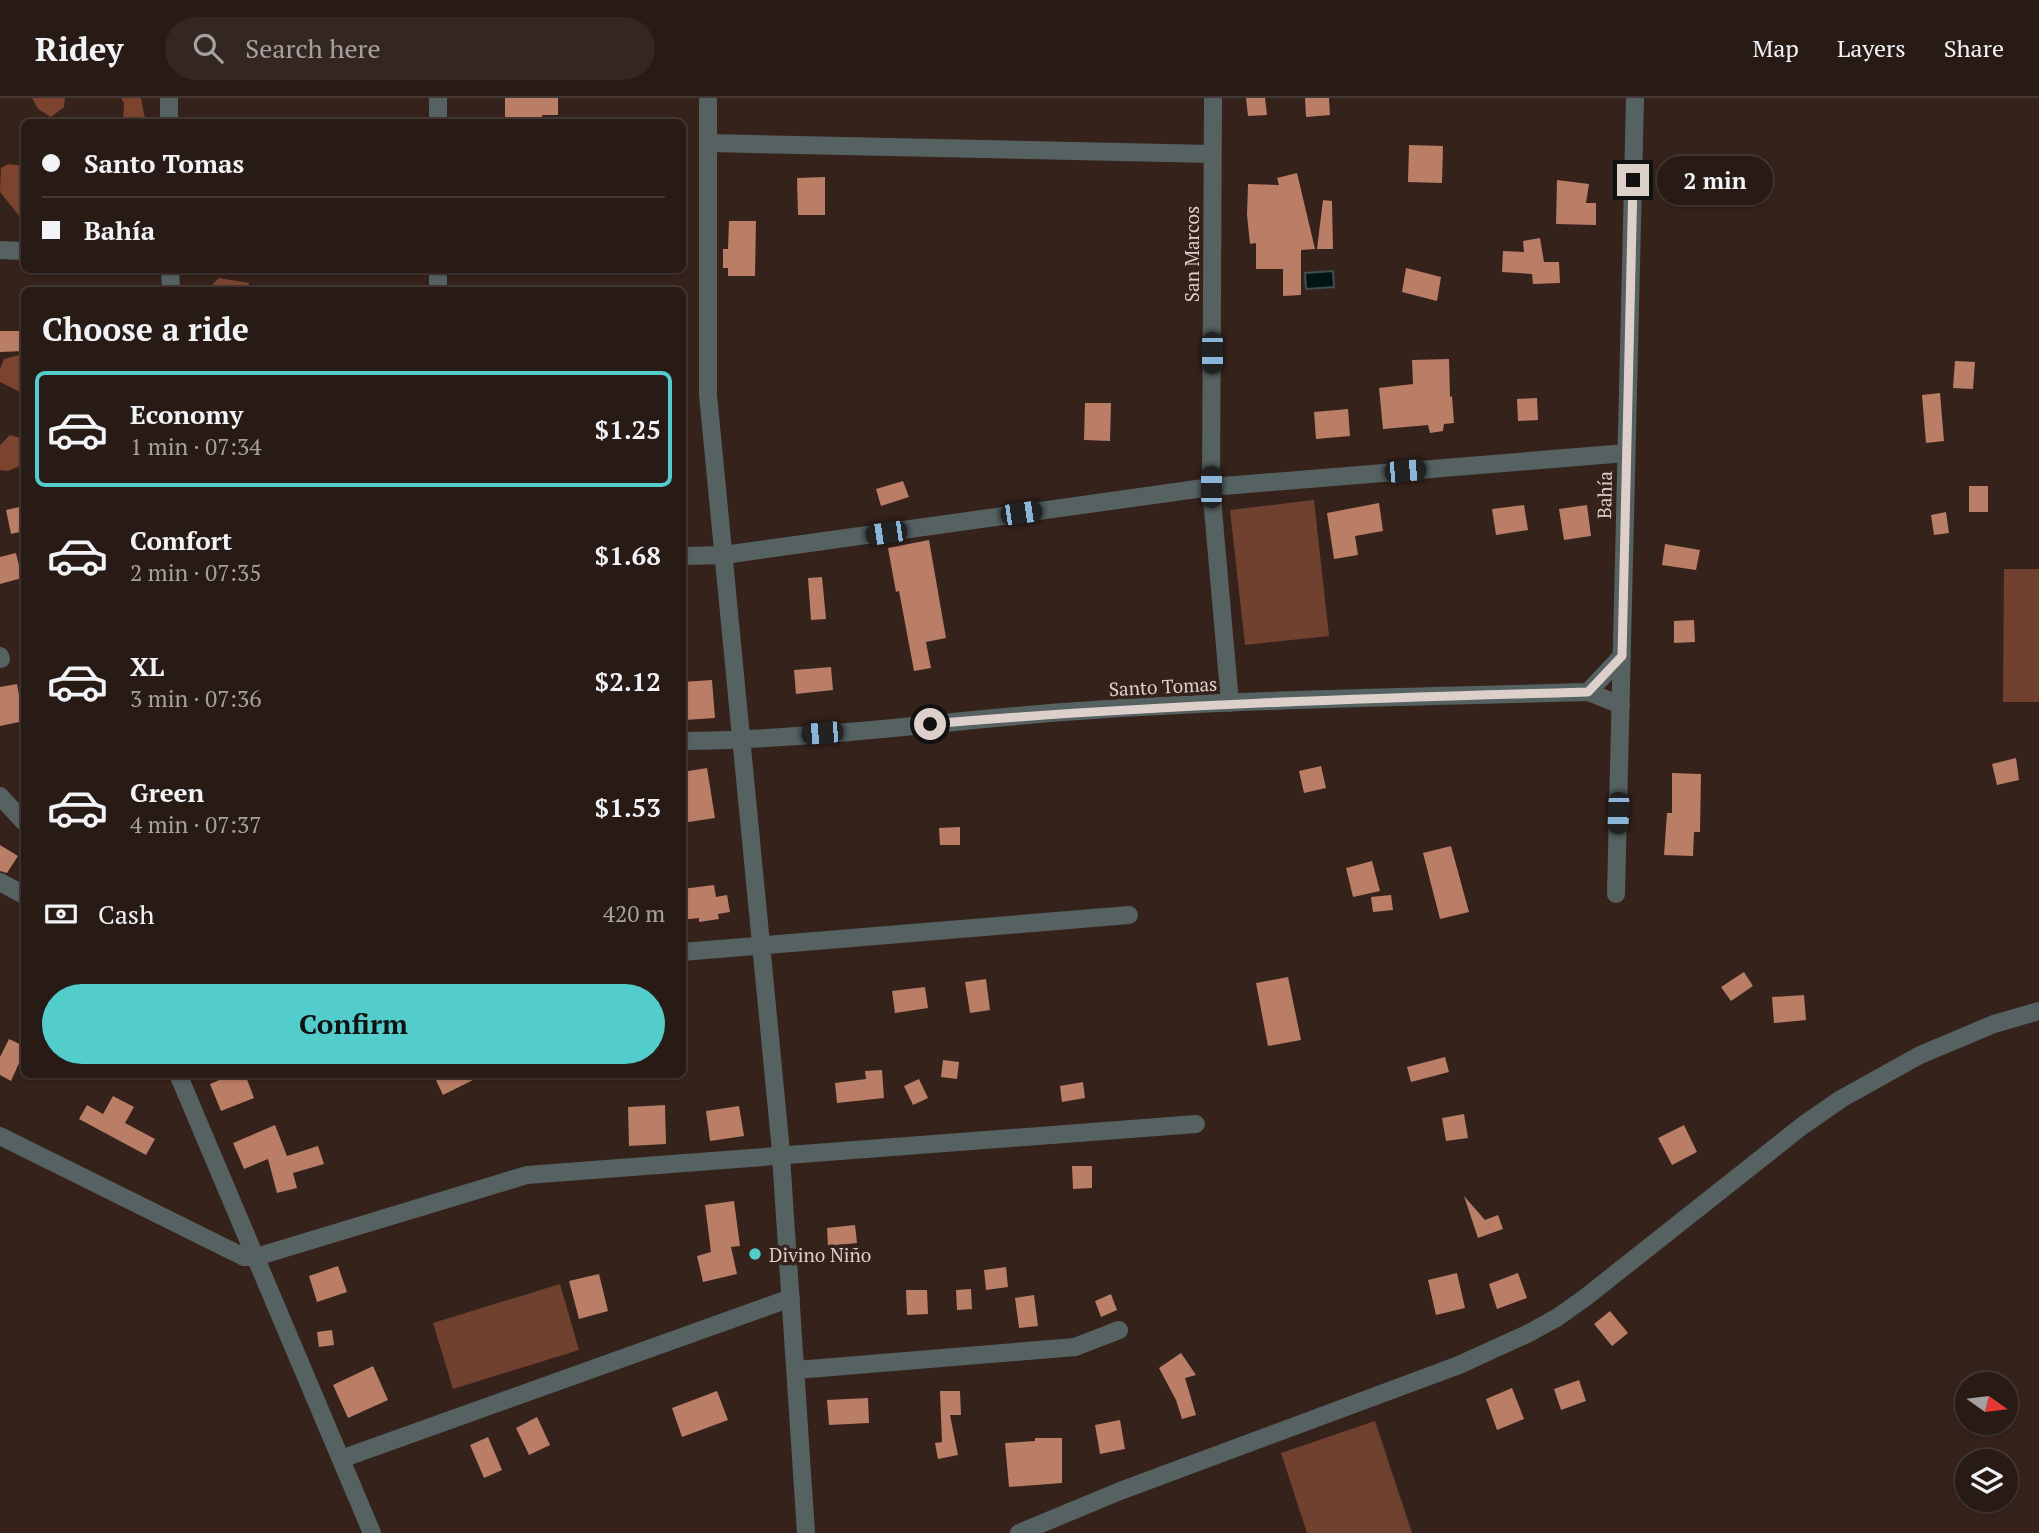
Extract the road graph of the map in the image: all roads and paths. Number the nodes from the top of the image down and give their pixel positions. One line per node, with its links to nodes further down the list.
1 (169, 98): 6 (street)
2 (438, 98): 7 (street)
3 (708, 98): 8 (street)
4 (1213, 98): 9 (street, San Marcos)
5 (1635, 98): 12 (street, Bahía)
6 (169, 119)
7 (438, 119)
8 (708, 143): 9 (street); 14 (street)
9 (1212, 154): 13 (street, San Marcos)
10 (0, 250): 11 (street)
11 (21, 251)
12 (1626, 453): 13 (street); 16 (street, Bahía)
13 (1211, 487): 14 (street); 18 (street, San Marcos)
14 (723, 555): 15 (street); 20 (street)
15 (686, 556)
16 (1622, 656): 17 (street); 19 (street, Bahía)
17 (1588, 692): 18 (street, Santo Tomas); 19 (street, Santo Tomas)
18 (1230, 703): 20 (street, Santo Tomas)
19 (1621, 705): 26 (street, Bahía)
20 (742, 740): 21 (street, Santo Tomas); 28 (street)
21 (686, 741)
22 (0, 796): 23 (street)
23 (21, 819)
24 (0, 882): 25 (street)
25 (21, 893)
26 (1616, 894)
27 (1129, 915): 28 (street)
28 (762, 946): 29 (street); 34 (street)
29 (686, 952)
30 (2039, 1011): 42 (street)
31 (180, 1078): 35 (street)
32 (1196, 1124): 34 (street)
33 (0, 1136): 35 (street)
34 (781, 1156): 35 (street); 36 (street)
35 (256, 1257): 39 (street)
36 (791, 1298): 38 (street); 39 (street)
37 (1119, 1330): 38 (street)
38 (796, 1370): 41 (street)
39 (341, 1459): 40 (street)
40 (372, 1533)
41 (806, 1533)
42 (1019, 1533)

